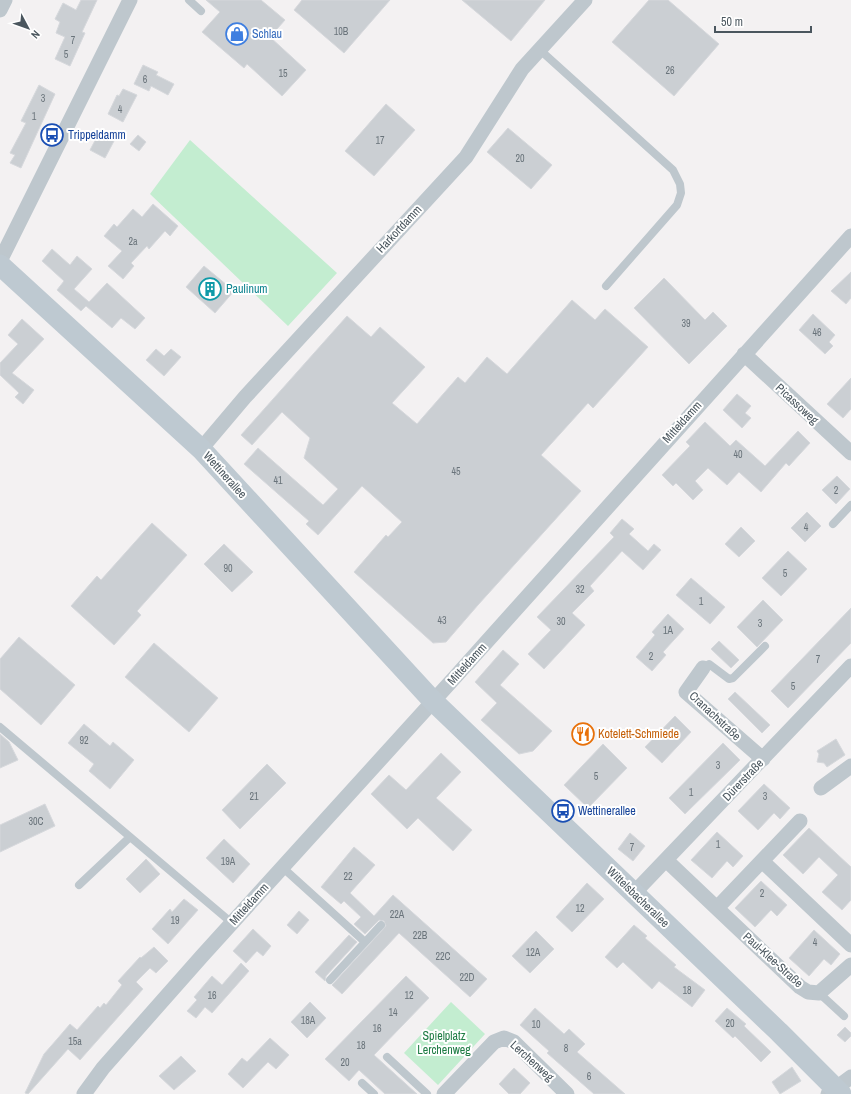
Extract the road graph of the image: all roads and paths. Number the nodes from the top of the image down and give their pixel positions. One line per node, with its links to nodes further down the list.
1 (5, 0): 5 (street)
2 (130, 0): 9 (street)
3 (189, 0): 6 (lane)
4 (585, 0): 7 (street, Harkortdamm)
5 (0, 10)
6 (200, 11)
7 (540, 50): 11 (lane); 13 (street, Harkortdamm)
8 (851, 236): 12 (street, Mitteldamm)
9 (0, 261)
10 (0, 265): 13 (street, Wettinerallee)
11 (606, 286)
12 (744, 354): 14 (street, Picassoweg); 20 (street, Mitteldamm)
13 (201, 449): 20 (street, Wettinerallee)
14 (851, 453)
15 (851, 505): 16 (lane)
16 (833, 524)
17 (765, 646): 19 (lane)
18 (851, 666): 22 (street, Dürerstraße)
19 (703, 668): 22 (street, Cranachstraße)
20 (433, 700): 29 (street, Mitteldamm); 31 (street, Wittelsbacherallee)
21 (0, 727): 26 (lane)
22 (763, 759): 27 (street, Dürerstraße)
23 (851, 766): 24 (street)
24 (821, 788)
25 (800, 821): 28 (street)
26 (130, 836): 30 (lane); 33 (lane)
27 (666, 860): 31 (street, Dürerstraße); 32 (street, Paul-Klee-Straße)
28 (762, 861): 32 (street); 36 (street)
29 (282, 867): 33 (street, Mitteldamm); 35 (lane)
30 (79, 885)
31 (634, 893): 43 (street, Wittelsbacherallee)
32 (717, 908): 39 (street, Paul-Klee-Straße)
33 (232, 923): 45 (street, Mitteldamm)
34 (381, 925): 35 (lane)
35 (365, 942): 38 (lane)
36 (851, 945)
37 (851, 965): 39 (street, Paul-Klee-Straße)
38 (330, 980)
39 (818, 993): 40 (lane)
40 (844, 1016)
41 (387, 1057): 44 (lane)
42 (362, 1083): 46 (lane)
43 (839, 1088)
44 (424, 1093)
45 (84, 1094)
46 (374, 1094)
47 (444, 1094): 48 (street, Lerchenweg)
48 (567, 1094)

